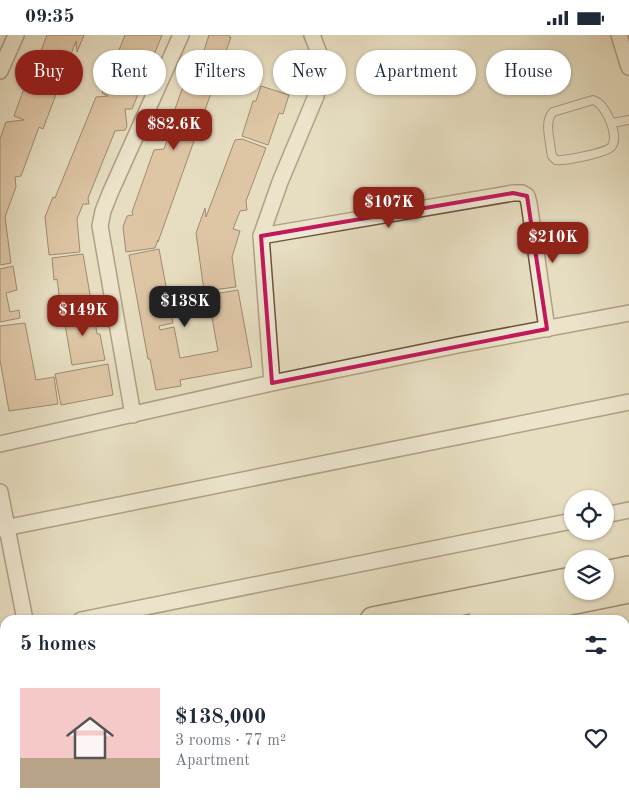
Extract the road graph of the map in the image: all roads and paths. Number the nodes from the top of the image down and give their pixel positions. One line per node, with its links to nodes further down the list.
1 (16, 35): 7 (street)
2 (182, 35): 15 (street)
3 (312, 35): 10 (street)
4 (619, 35): 5 (street)
5 (627, 51): 6 (street)
6 (629, 67)
7 (0, 71)
8 (629, 120): 9 (lane)
9 (612, 123): 9 (lane)
10 (261, 236): 12 (street); 13 (street)
11 (629, 313): 12 (street)
12 (547, 329): 13 (street)
13 (272, 383): 15 (street)
14 (629, 402): 21 (street)
15 (133, 415): 16 (street)
16 (0, 444)
17 (0, 492): 21 (street)
18 (629, 510): 19 (street)
19 (614, 513)
20 (564, 523): 27 (street)
21 (4, 529): 26 (street)
22 (629, 569): 23 (main road)
23 (614, 572)
24 (564, 582): 28 (main road)
25 (629, 590): 29 (main road)
26 (24, 615)
27 (106, 615)
28 (397, 615)
29 (506, 615)

